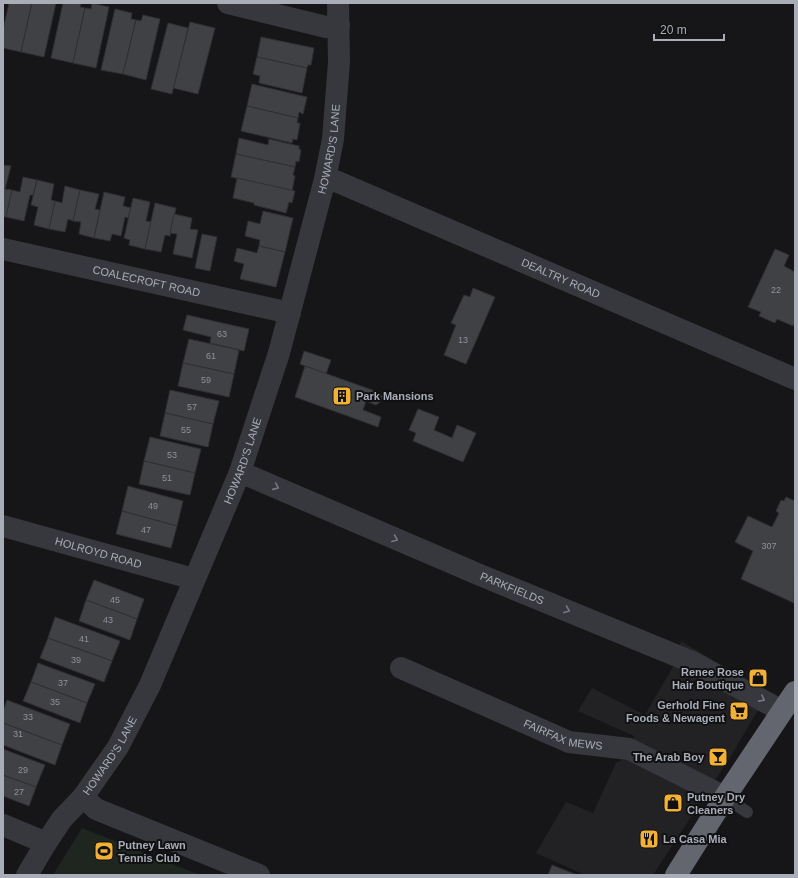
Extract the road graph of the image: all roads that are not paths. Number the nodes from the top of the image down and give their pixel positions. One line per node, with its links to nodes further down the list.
1 (228, 3): 3 (street)
2 (338, 3): 3 (street, HOWARD'S LANE)
3 (339, 25): 4 (street, HOWARD'S LANE)
4 (325, 179): 6 (street, HOWARD'S LANE); 7 (street, DEALTRY ROAD)
5 (3, 249): 6 (street, COALECROFT ROAD)
6 (290, 313): 8 (street, HOWARD'S LANE)
7 (795, 380)
8 (240, 472): 10 (street, HOWARD'S LANE); 13 (street, PARKFIELDS, one-way to 13)
9 (3, 526): 10 (street, HOLROYD ROAD)
10 (194, 579): 14 (street, HOWARD'S LANE)
11 (401, 668): 15 (street, FAIRFAX MEWS)
12 (795, 692): 13 (highway)
13 (782, 711): 15 (highway)
14 (83, 797): 18 (street, HOWARD'S LANE); 20 (street)
15 (725, 797): 16 (lane); 21 (highway)
16 (747, 812)
17 (3, 825): 18 (street)
18 (46, 843): 19 (street, HOWARD'S LANE)
19 (27, 875)
20 (259, 875)
21 (676, 875)

